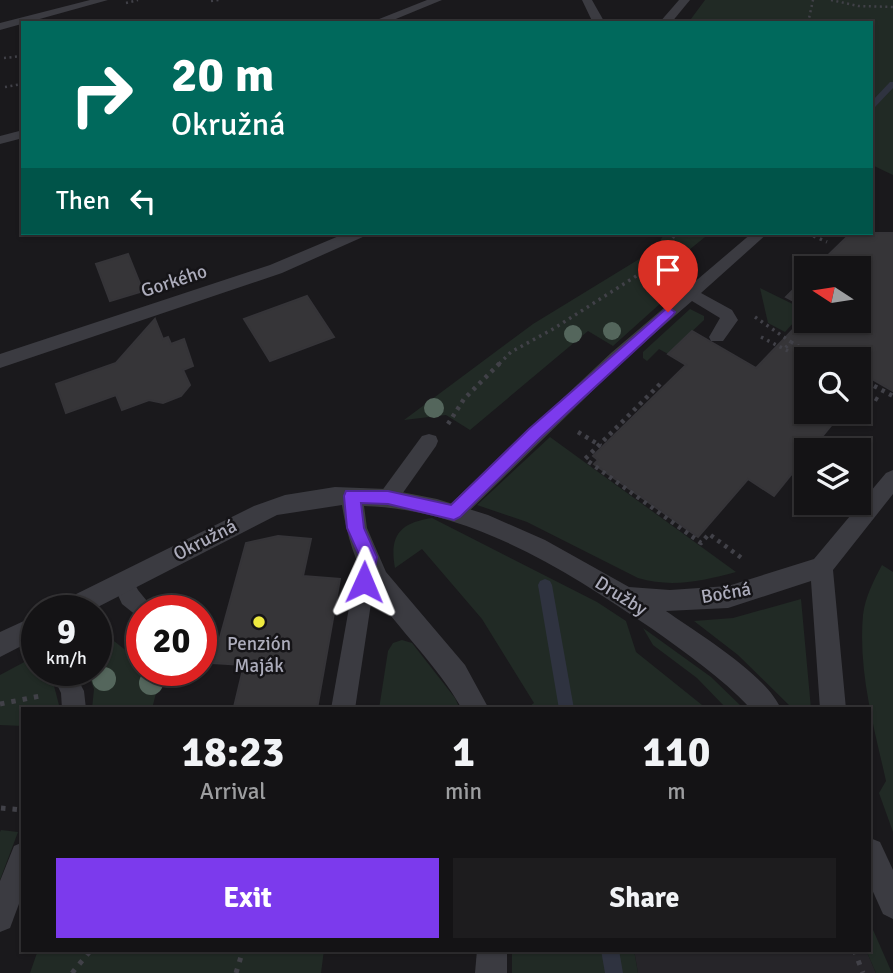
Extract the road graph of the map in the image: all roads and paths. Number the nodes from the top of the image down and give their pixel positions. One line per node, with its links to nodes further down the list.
1 (103, 0): 11 (street)
2 (219, 0): 8 (path)
3 (437, 0): 12 (street)
4 (587, 0): 13 (street)
5 (685, 0): 14 (street)
6 (813, 0): 15 (path)
7 (831, 0): 9 (path)
8 (211, 1)
9 (893, 10)
10 (21, 21): 16 (street)
11 (23, 21)
12 (380, 21)
13 (598, 21)
14 (667, 21)
15 (808, 21)
16 (0, 27)
17 (21, 56): 18 (path)
18 (4, 58)
19 (21, 84): 20 (path)
20 (5, 87)
21 (21, 135): 22 (street)
22 (0, 140)
23 (354, 235): 34 (street, Gorkého)
24 (675, 235): 41 (path)
25 (759, 235): 28 (lane)
26 (811, 235): 27 (path)
27 (827, 242)
28 (689, 293): 30 (lane); 46 (lane)
29 (767, 326): 32 (path)
30 (717, 337)
31 (761, 337): 32 (path)
32 (792, 342): 33 (path)
33 (801, 347)
34 (0, 361)
35 (660, 384): 42 (path)
36 (871, 384): 38 (path)
37 (871, 396): 39 (path)
38 (893, 396)
39 (880, 401)
40 (572, 427): 42 (path)
41 (429, 441): 45 (lane)
42 (601, 446): 50 (path)
43 (893, 479): 48 (street)
44 (352, 496): 45 (street, Okružná); 47 (street); 49 (street, Okružná)
45 (388, 498): 46 (street, Okružná)
46 (454, 513): 53 (street, Družby)
47 (369, 557): 58 (lane); 59 (street)
48 (822, 567): 50 (street, Bočná); 61 (street)
49 (123, 582): 51 (street, Okružná); 52 (lane)
50 (768, 585): 53 (street, Bočná)
51 (97, 595)
52 (129, 595)
53 (627, 598): 60 (street, Družby)
54 (21, 634): 55 (street)
55 (0, 645)
56 (73, 700): 57 (path)
57 (0, 704)
58 (343, 707)
59 (475, 707)
60 (766, 707)
61 (833, 707)
62 (1, 808): 63 (path)
63 (21, 810)
64 (871, 854): 66 (street)
65 (21, 860): 67 (lane)
66 (893, 904)
67 (0, 918)
68 (89, 952): 72 (path)
69 (242, 952): 73 (path)
70 (492, 952): 74 (street)
71 (855, 952): 75 (path)
72 (72, 973)
73 (236, 973)
74 (491, 973)
75 (863, 973)

